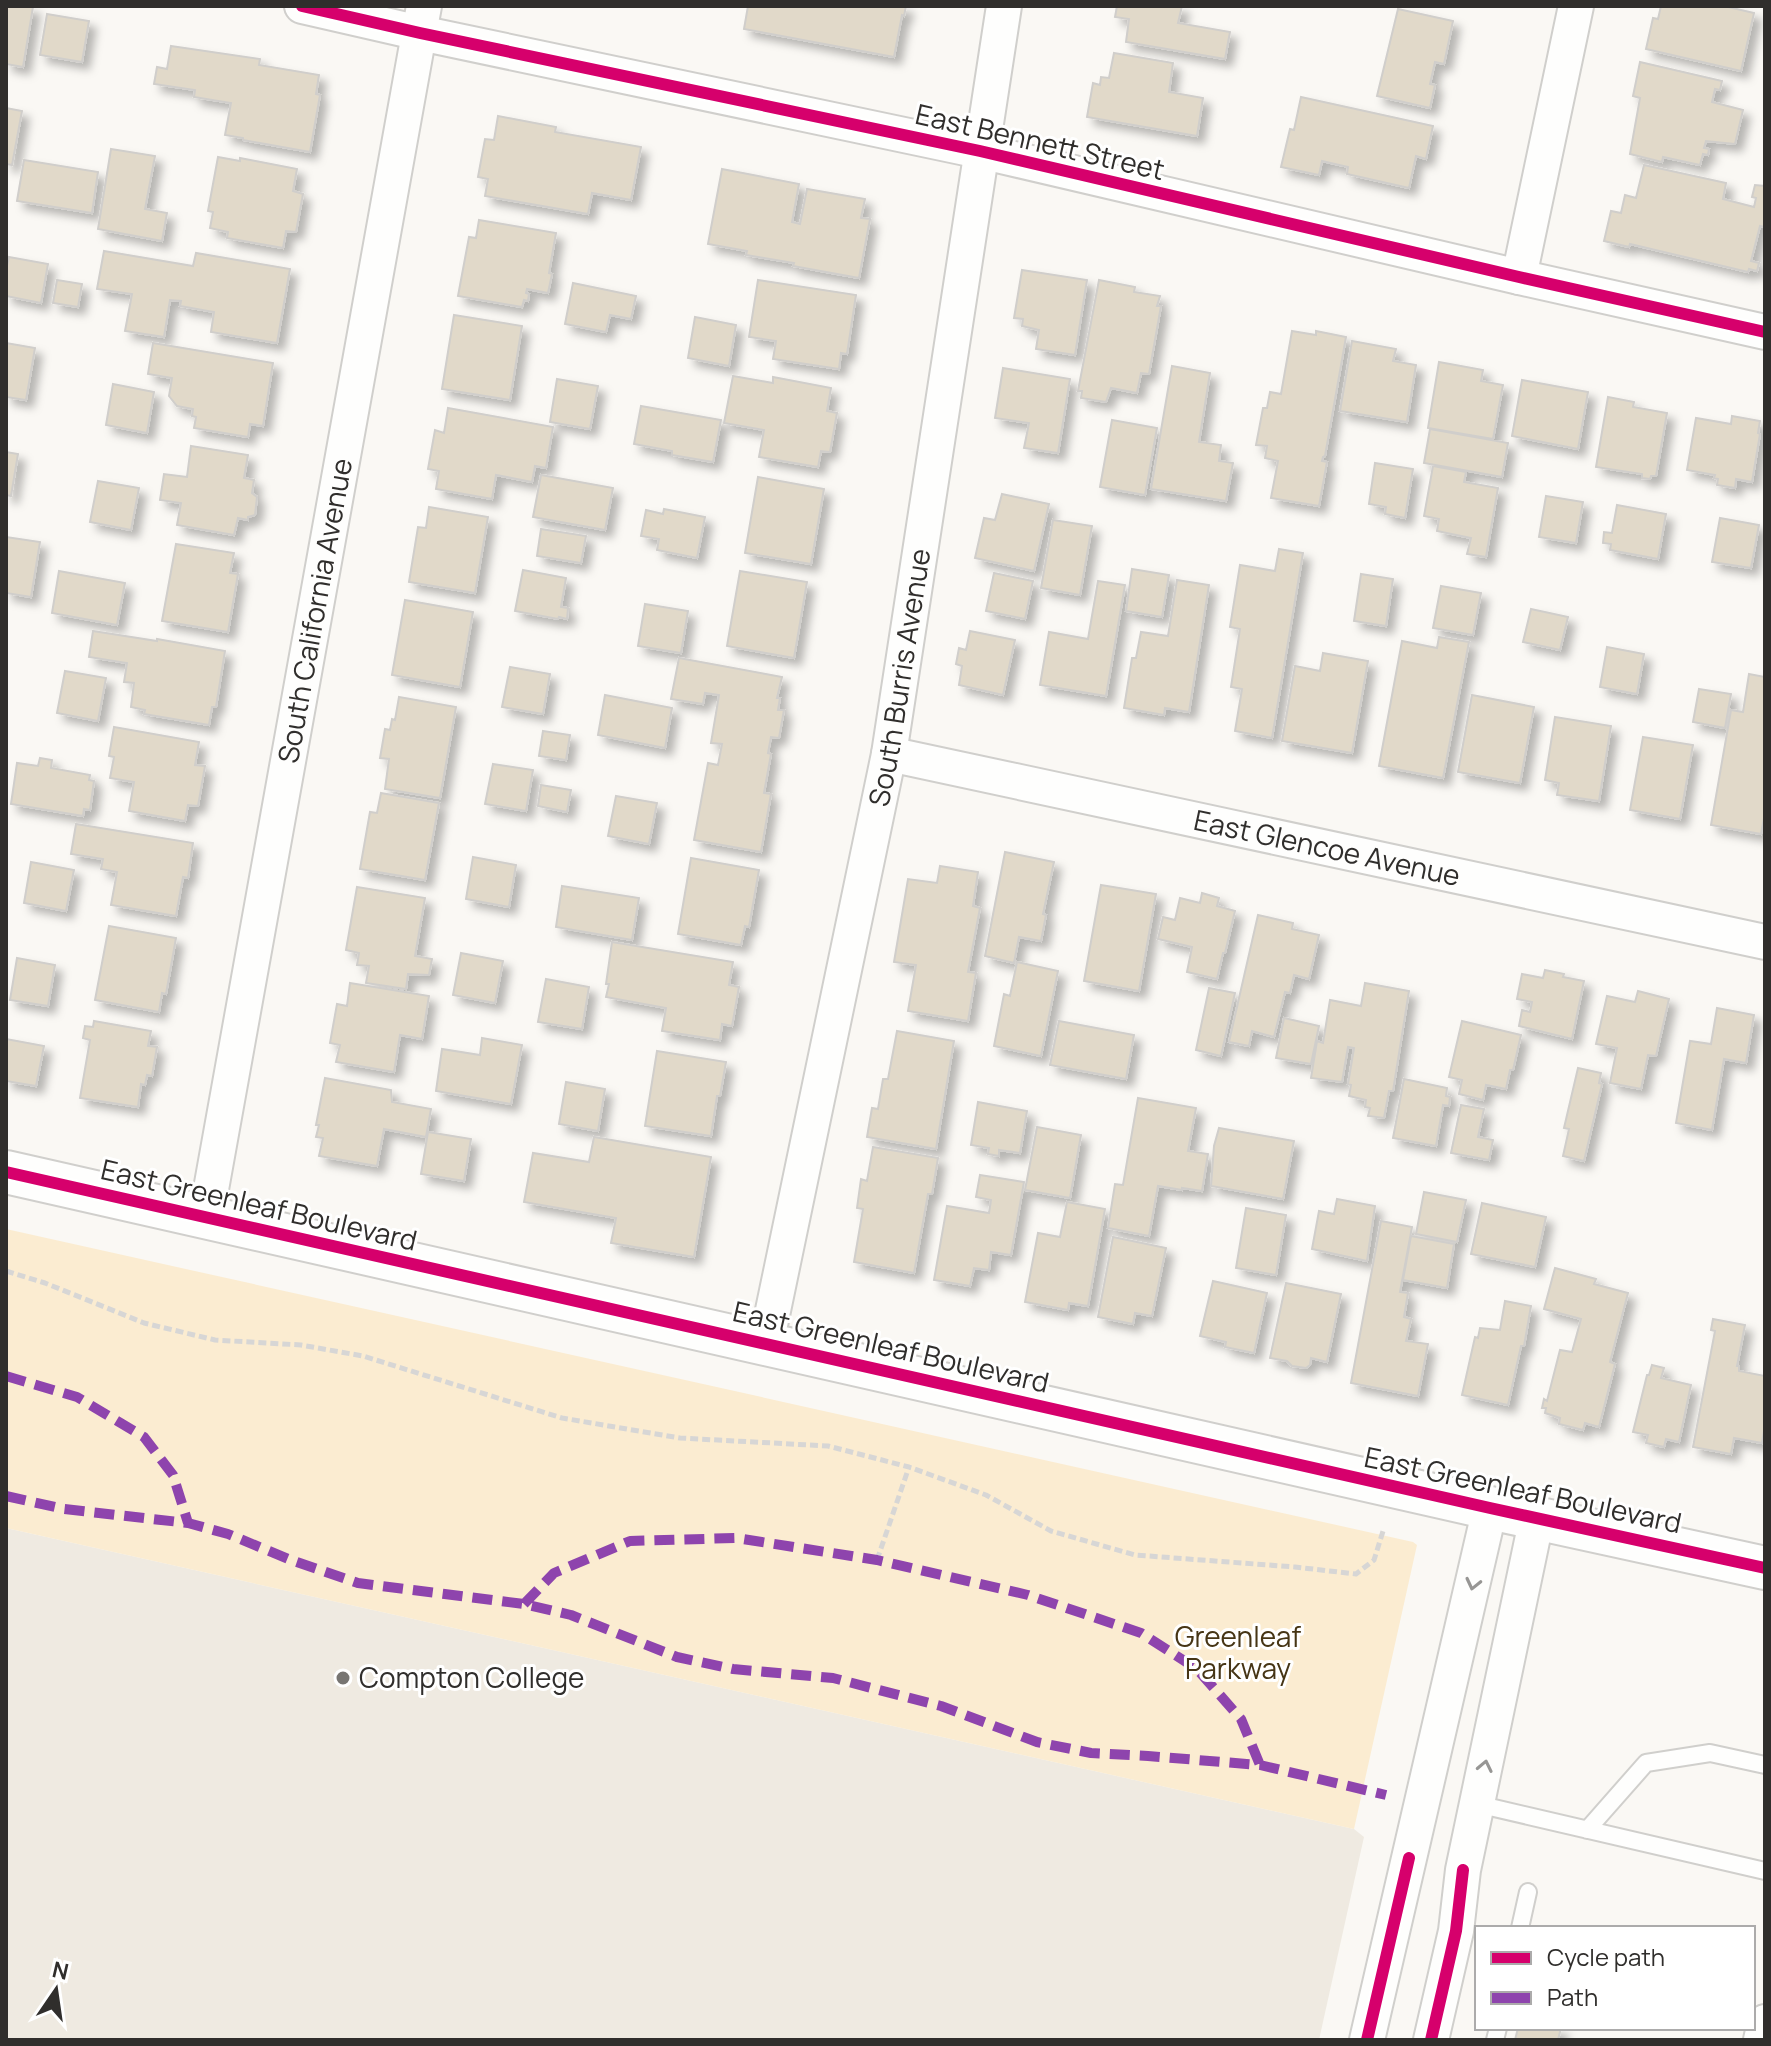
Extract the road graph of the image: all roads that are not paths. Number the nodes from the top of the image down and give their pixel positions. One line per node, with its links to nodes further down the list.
1 (302, 6): 4 (street, East Bennett Street)
2 (1004, 6): 5 (street, South Burris Avenue)
3 (1576, 6): 6 (street)
4 (422, 19): 5 (street, East Bennett Street); 11 (street, South California Avenue)
5 (980, 151): 6 (street, East Bennett Street); 8 (street, South Burris Avenue)
6 (1519, 277): 7 (street, East Bennett Street)
7 (1765, 332)
8 (889, 754): 9 (street, East Glencoe Avenue); 12 (street, South Burris Avenue)
9 (1765, 942)
10 (6, 1172): 11 (street, East Greenleaf Boulevard)
11 (206, 1217): 12 (street, East Greenleaf Boulevard)
12 (766, 1344): 13 (street, East Greenleaf Boulevard)
13 (1490, 1508): 14 (street, East Greenleaf Boulevard); 23 (street, one-way to 23)
14 (1537, 1517): 15 (street, East Greenleaf Boulevard); 17 (street, one-way to 14)
15 (1765, 1568)
16 (1765, 1765): 18 (lane)
17 (1477, 1804): 18 (lane); 24 (street)
18 (1587, 1830): 19 (lane)
19 (1765, 1871)
20 (1528, 1892): 21 (lane)
21 (1520, 1926)
22 (1765, 2022): 25 (street)
23 (1367, 2040)
24 (1431, 2040)
25 (1761, 2040)

